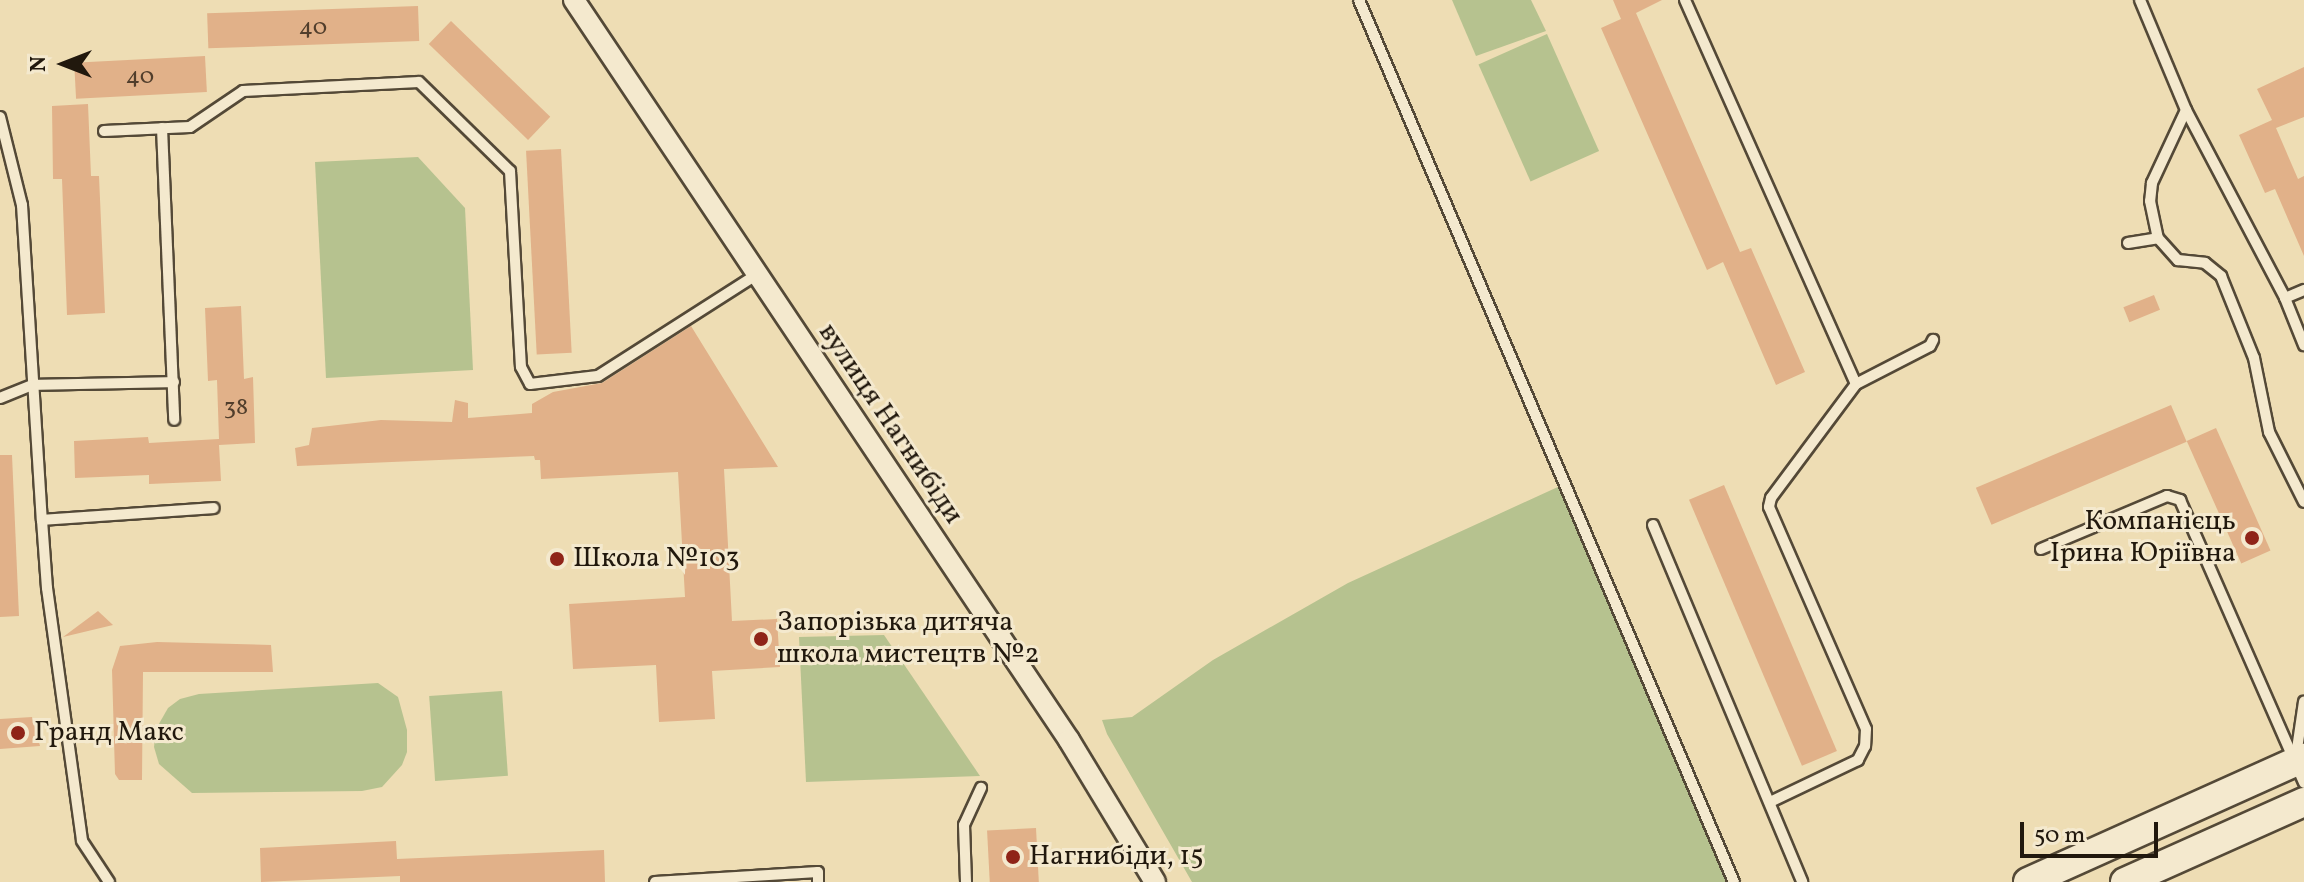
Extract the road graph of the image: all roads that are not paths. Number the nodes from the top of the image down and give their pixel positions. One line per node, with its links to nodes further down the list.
1 (574, 0): 11 (street, вулиця Нагнибіди)
2 (1359, 0): 36 (lane)
3 (1685, 0): 17 (lane)
4 (2140, 0): 5 (lane)
5 (2186, 110): 9 (lane); 13 (lane)
6 (0, 117): 18 (lane)
7 (162, 128): 8 (lane); 11 (lane); 16 (lane)
8 (104, 131)
9 (2158, 238): 10 (lane); 21 (lane)
10 (2128, 243)
11 (756, 275): 35 (street, вулиця Нагнибіди)
12 (2304, 290): 13 (lane)
13 (2285, 298): 15 (lane)
14 (1933, 340): 17 (lane)
15 (2304, 345)
16 (174, 382): 18 (lane); 20 (lane)
17 (1856, 384): 29 (lane)
18 (33, 385): 19 (lane); 23 (lane)
19 (0, 398)
20 (174, 420)
21 (2304, 502)
22 (214, 508): 23 (lane)
23 (42, 520): 31 (lane)
24 (1653, 525): 29 (lane)
25 (2041, 549): 27 (lane)
26 (2304, 702): 27 (lane)
27 (2301, 768): 38 (street)
28 (981, 788): 34 (lane)
29 (1770, 802): 37 (lane)
30 (2304, 802): 39 (street)
31 (109, 882)
32 (655, 882): 33 (lane)
33 (818, 882)
34 (966, 882)
35 (1155, 882)
36 (1734, 882)
37 (1802, 882)
38 (2028, 882)
39 (2125, 882)

